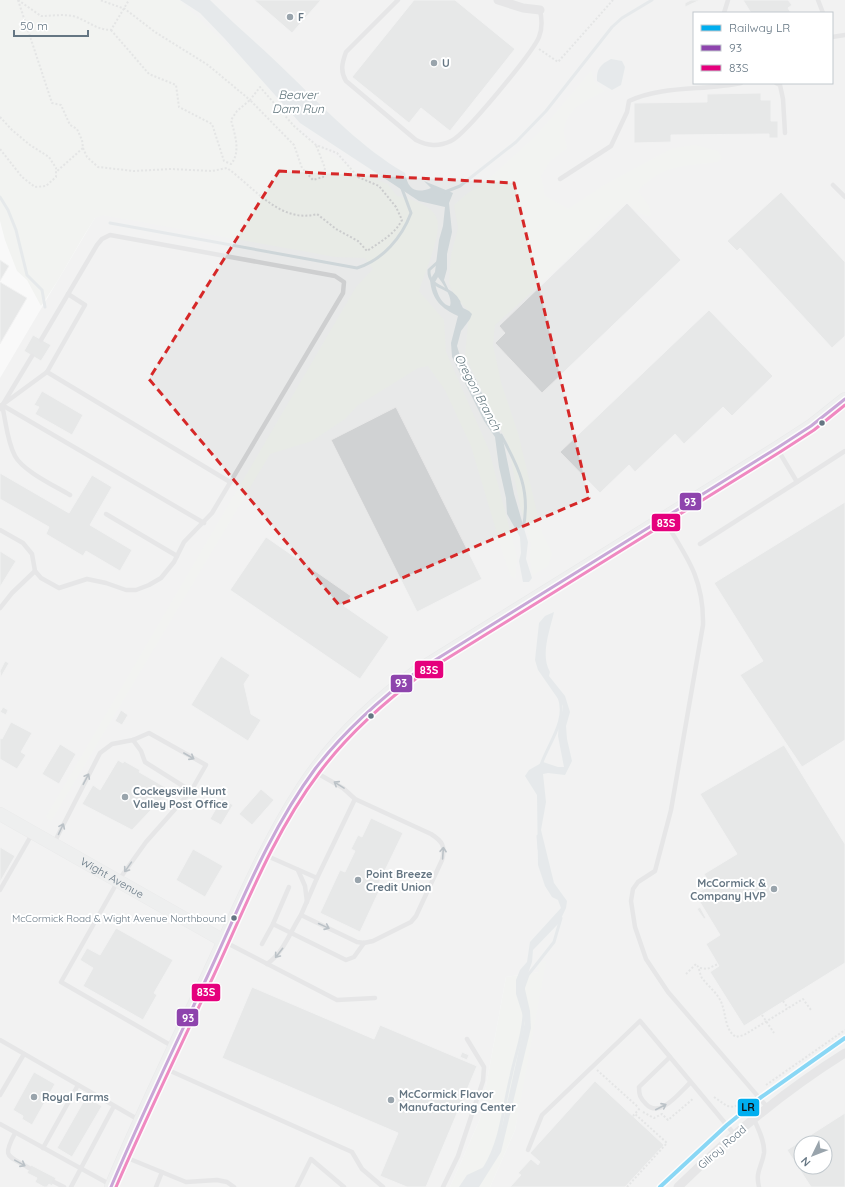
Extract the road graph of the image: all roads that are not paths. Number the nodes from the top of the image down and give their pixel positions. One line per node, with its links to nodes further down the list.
1 (398, 0): 6 (lane)
2 (498, 0): 5 (street)
3 (728, 0): 7 (lane)
4 (818, 0): 8 (lane)
5 (519, 3): 6 (street)
6 (540, 10)
7 (724, 12)
8 (823, 12)
9 (845, 35): 10 (lane)
10 (833, 37)
11 (737, 84): 14 (lane)
12 (778, 84): 13 (lane)
13 (785, 133)
14 (560, 179)
15 (833, 185): 16 (lane)
16 (845, 197)
17 (68, 294): 18 (lane); 20 (lane); 25 (lane)
18 (41, 340)
19 (32, 356): 22 (lane)
20 (47, 372): 22 (lane); 25 (lane)
21 (845, 399): 23 (main road)
22 (1, 408): 27 (lane); 30 (lane)
23 (777, 448): 26 (lane); 29 (main road)
24 (845, 451): 26 (lane)
25 (230, 482): 30 (lane)
26 (797, 482): 32 (lane)
27 (70, 495)
28 (106, 514): 33 (lane)
29 (663, 518): 37 (main road); 69 (lane)
30 (204, 524): 33 (lane)
31 (0, 530): 34 (lane)
32 (700, 544)
33 (177, 556): 34 (lane)
34 (35, 571): 35 (lane)
35 (0, 608)
36 (133, 740): 38 (lane); 38 (lane, one-way to 38); 42 (lane, one-way to 36)
37 (314, 771): 39 (lane, one-way to 37); 43 (main road)
38 (191, 791): 46 (lane, one-way to 46)
39 (355, 799): 45 (lane); 54 (lane, one-way to 39)
40 (0, 814): 41 (main road, Wight Avenue)
41 (33, 833): 42 (main road, Wight Avenue); 48 (lane)
42 (54, 845): 46 (main road, Wight Avenue)
43 (265, 855): 44 (lane); 53 (main road)
44 (298, 870): 45 (lane); 49 (lane)
45 (317, 878): 49 (lane)
46 (118, 881): 53 (main road, Wight Avenue); 60 (lane)
47 (289, 887): 51 (lane)
48 (0, 890)
49 (308, 903): 50 (lane)
50 (302, 915): 52 (lane); 54 (lane, one-way to 54)
51 (273, 924): 52 (lane); 55 (lane)
52 (290, 932): 54 (lane); 56 (lane, one-way to 56)
53 (224, 941): 56 (lane); 60 (main road)
54 (364, 942)
55 (262, 944)
56 (267, 964): 57 (lane)
57 (375, 998)
58 (467, 1039): 91 (lane)
59 (0, 1040): 62 (lane)
60 (174, 1047): 64 (main road)
61 (845, 1053): 69 (street, Gilroy Road)
62 (24, 1054): 66 (lane); 67 (lane)
63 (670, 1057): 65 (lane); 65 (lane, one-way to 65); 76 (lane)
64 (164, 1068): 71 (main road); 90 (lane)
65 (690, 1083): 74 (lane)
66 (78, 1085): 68 (lane); 75 (lane)
67 (0, 1095)
68 (114, 1106): 71 (lane); 79 (lane)
69 (768, 1108): 70 (street, Gilroy Road)
70 (754, 1119): 74 (street, Gilroy Road); 93 (lane)
71 (140, 1121): 77 (main road)
72 (0, 1124): 73 (lane)
73 (15, 1133): 75 (lane); 78 (lane, one-way to 78)
74 (735, 1135): 92 (street, Gilroy Road)
75 (43, 1148): 79 (lane)
76 (528, 1150)
77 (124, 1156): 80 (lane); 83 (main road)
78 (30, 1168)
79 (80, 1169): 83 (lane); 85 (lane)
80 (162, 1172): 82 (lane); 86 (lane)
81 (54, 1182): 84 (lane)
82 (185, 1185): 87 (lane)
83 (111, 1186)
84 (64, 1187)
85 (71, 1187)
86 (156, 1187)
87 (234, 1187)
88 (297, 1187): 89 (lane)
89 (344, 1187)
90 (383, 1187)
91 (443, 1187)
92 (678, 1187)
93 (759, 1187)

